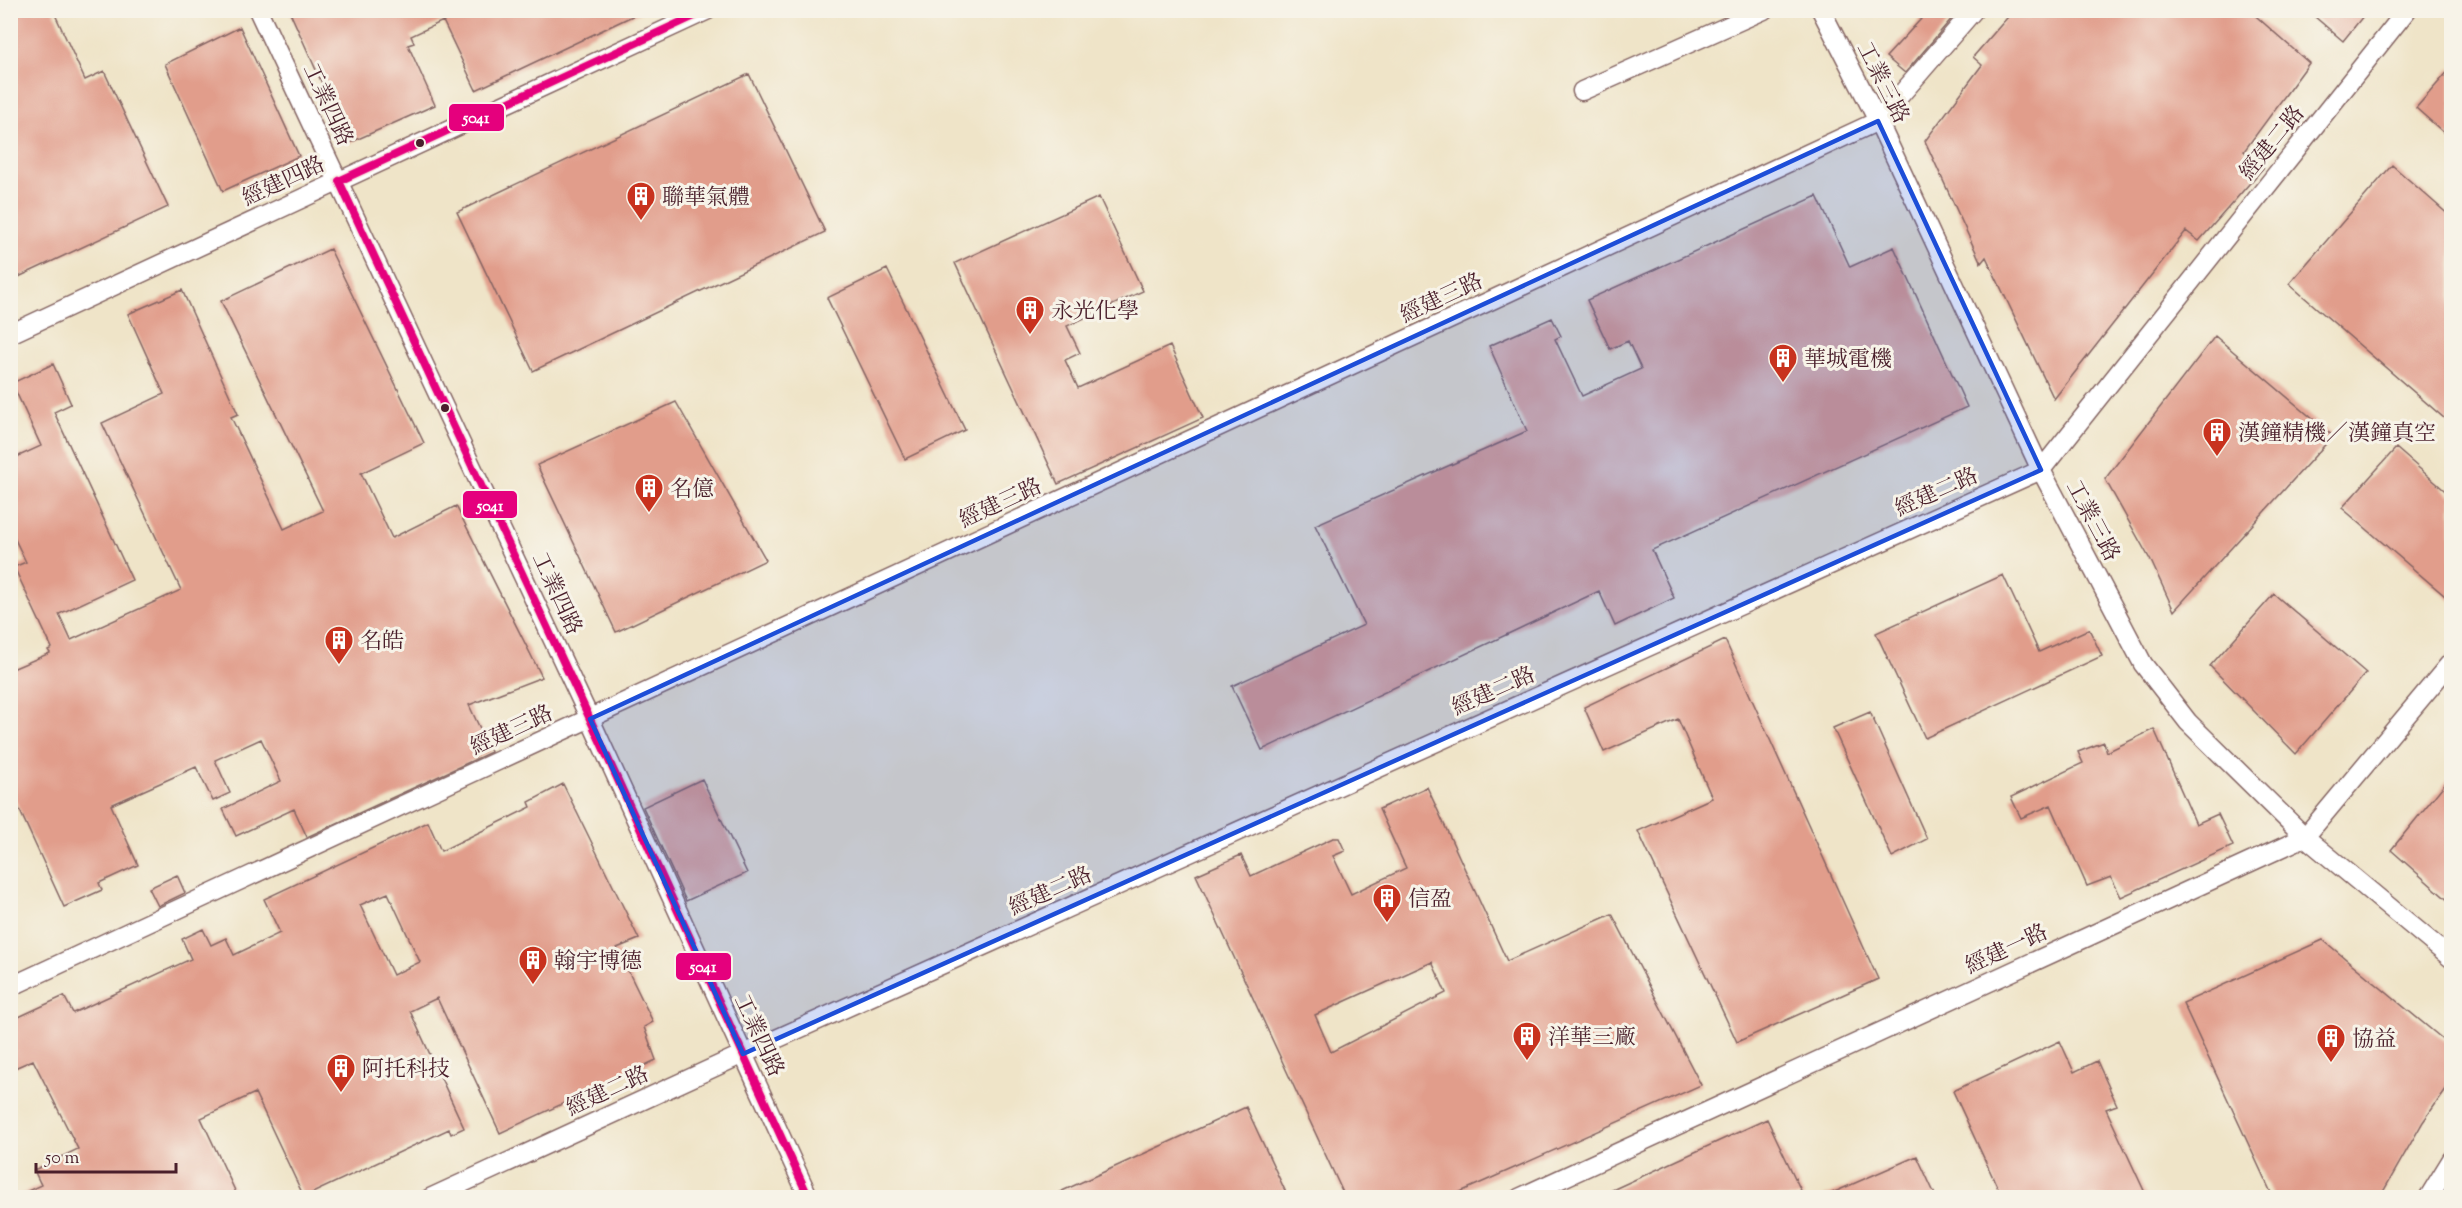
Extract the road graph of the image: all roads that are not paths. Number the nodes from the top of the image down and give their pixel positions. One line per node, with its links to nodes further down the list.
1 (258, 10): 9 (street, 工業四路)
2 (708, 10): 9 (street, 經建四路)
3 (1764, 10): 7 (street)
4 (1821, 10): 8 (street, 工業三路)
5 (1974, 10): 8 (street, 經建三路)
6 (2407, 10): 11 (street, 經建二路)
7 (1582, 91)
8 (1878, 121): 11 (street, 工業三路); 13 (street, 經建三路)
9 (339, 181): 10 (street, 經建四路); 13 (street, 工業四路)
10 (10, 334)
11 (2041, 470): 14 (street, 工業三路); 17 (street, 經建二路)
12 (2451, 661): 14 (street, 經建一路)
13 (590, 719): 16 (street, 經建三路); 17 (street, 工業四路)
14 (2306, 837): 15 (street, 工業三路); 21 (street, 經建一路)
15 (2451, 959)
16 (10, 987)
17 (743, 1054): 19 (street, 經建二路); 20 (street, 工業四路)
18 (2451, 1159): 22 (street)
19 (430, 1197)
20 (809, 1197)
21 (1519, 1197)
22 (2428, 1197)

